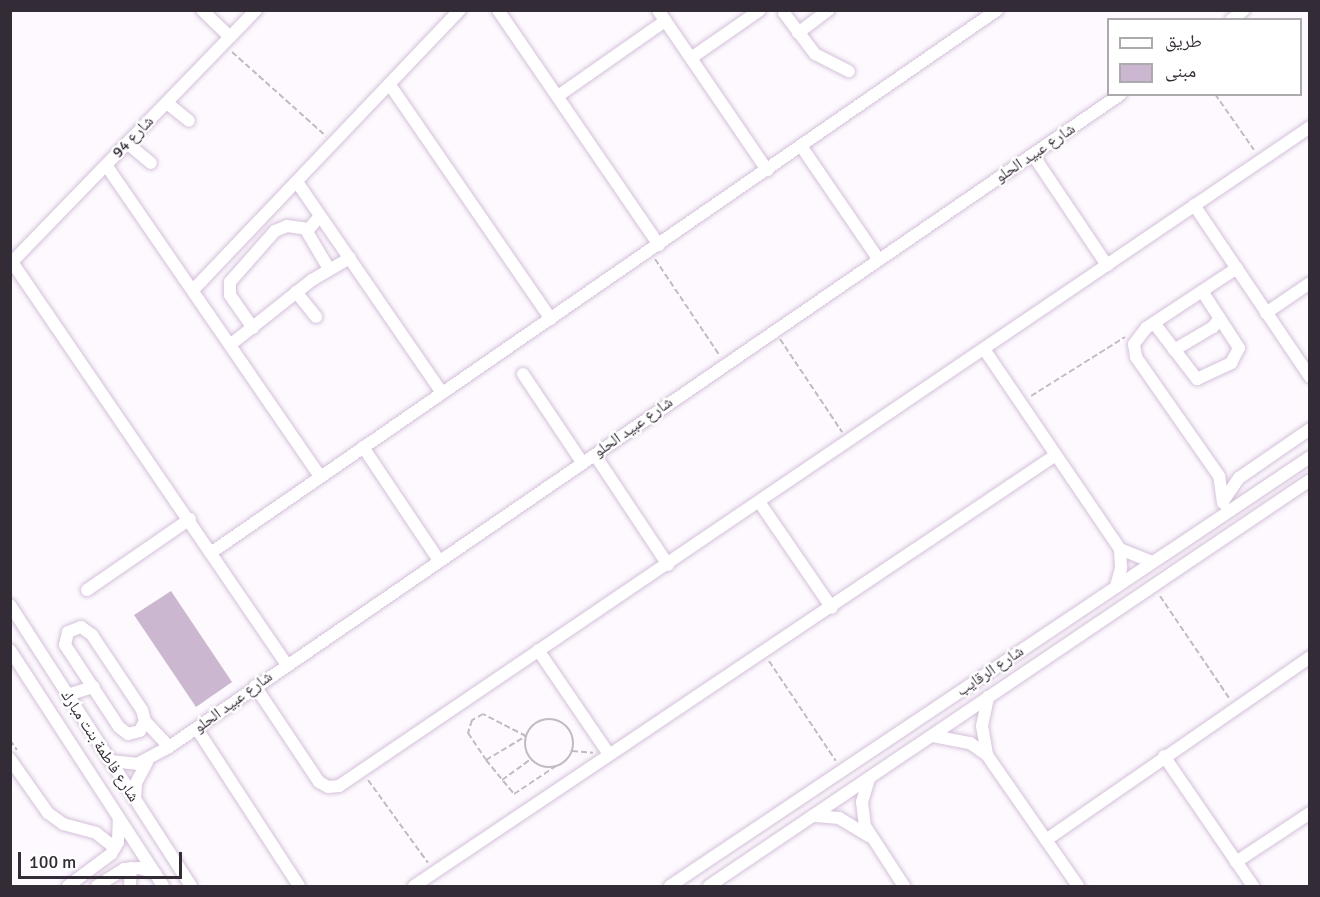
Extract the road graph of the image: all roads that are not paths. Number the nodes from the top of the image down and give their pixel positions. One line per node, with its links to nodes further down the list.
1 (202, 10): 11 (street)
2 (256, 10): 11 (street, شارع 94)
3 (459, 10): 14 (street)
4 (498, 10): 15 (street)
5 (760, 10): 12 (street)
6 (829, 10): 10 (street)
7 (997, 10): 21 (street)
8 (784, 13): 10 (street)
9 (662, 16): 12 (street); 15 (street)
10 (798, 33): 13 (street)
11 (226, 41): 17 (street, شارع 94)
12 (691, 58): 25 (street)
13 (849, 71)
14 (390, 85): 26 (street); 44 (street)
15 (558, 96): 30 (street)
16 (1118, 96): 22 (street, شارع عبيد الحلو)
17 (167, 102): 18 (street); 20 (street, شارع 94)
18 (189, 121)
19 (1310, 127): 27 (street)
20 (127, 143): 23 (street); 24 (street, شارع 94)
21 (801, 146): 25 (street); 32 (street)
22 (1033, 155): 32 (street, شارع عبيد الحلو); 34 (street)
23 (151, 163)
24 (106, 165): 33 (street, شارع 94); 38 (street)
25 (767, 170): 30 (street)
26 (297, 182): 28 (street); 38 (street)
27 (1194, 205): 34 (street); 35 (street)
28 (320, 216): 29 (street); 31 (street)
29 (306, 230): 36 (street); 46 (street)
30 (654, 248): 44 (street)
31 (350, 258): 36 (street); 52 (street)
32 (879, 260): 55 (street, شارع عبيد الحلو)
33 (11, 263): 66 (street)
34 (1107, 265): 48 (street)
35 (1237, 268): 39 (street); 41 (street)
36 (329, 269): 40 (street)
37 (1310, 283): 41 (street)
38 (193, 290): 47 (street)
39 (1202, 291): 43 (street); 45 (street)
40 (296, 292): 42 (street); 46 (street)
41 (1266, 313): 51 (street)
42 (316, 317)
43 (1220, 318): 49 (street); 49 (street)
44 (550, 319): 52 (street)
45 (1154, 323): 49 (street); 59 (street)
46 (253, 328): 47 (street)
47 (230, 345): 60 (street)
48 (984, 349): 56 (street); 63 (street)
49 (1174, 350)
50 (523, 374): 58 (street)
51 (1310, 377)
52 (442, 393): 54 (street)
53 (1310, 429): 61 (street)
54 (363, 447): 60 (street); 69 (street)
55 (595, 455): 58 (street, شارع عبيد الحلو); 71 (street)
56 (1056, 455): 67 (street); 75 (street)
57 (1310, 457): 65 (street, شارع الرقايب)
58 (582, 462): 69 (street, شارع عبيد الحلو)
59 (1214, 468): 61 (street); 64 (street)
60 (320, 477): 68 (street)
61 (1239, 478): 64 (street)
62 (1310, 480): 83 (street, شارع الرقايب)
63 (760, 503): 71 (street); 75 (street)
64 (1223, 503): 65 (street)
65 (1221, 517): 70 (street, شارع الرقايب)
66 (190, 519): 68 (street); 73 (street)
67 (1120, 549): 70 (street); 72 (street)
68 (212, 552): 79 (street)
69 (438, 559): 79 (street, شارع عبيد الحلو)
70 (1153, 562): 72 (street, شارع الرقايب)
71 (668, 565): 77 (street)
72 (1116, 586): 114 (street, شارع الرقايب)
73 (87, 590)
74 (10, 605): 82 (street, شارع فاطمة بنت مبارك)
75 (832, 608): 88 (street)
76 (10, 650): 98 (street, شارع فاطمة بنت مبارك)
77 (538, 650): 80 (street); 88 (street)
78 (1310, 657): 90 (street)
79 (286, 664): 80 (street, شارع عبيد الحلو)
80 (255, 686): 85 (street, شارع عبيد الحلو)
81 (94, 687): 82 (street); 84 (street); 84 (street)
82 (67, 695): 92 (street, شارع فاطمة بنت مبارك)
83 (988, 697): 86 (street, شارع الرقايب); 89 (street)
84 (145, 721): 87 (street)
85 (197, 729): 87 (street, شارع عبيد الحلو); 112 (street)
86 (933, 736): 89 (street); 94 (street, شارع الرقايب)
87 (169, 747): 93 (street, شارع عبيد الحلو)
88 (609, 754): 113 (street)
89 (987, 755): 99 (street)
90 (1164, 756): 99 (street); 102 (street)
91 (16, 758): 101 (street)
92 (110, 761): 93 (street); 95 (street, شارع فاطمة بنت مبارك)
93 (147, 762): 95 (street)
94 (869, 779): 97 (street, شارع الرقايب); 100 (street)
95 (135, 799): 111 (street, شارع فاطمة بنت مبارك)
96 (1310, 813): 102 (street)
97 (816, 816): 100 (street); 115 (street, شارع الرقايب)
98 (119, 819): 101 (street); 105 (street, شارع فاطمة بنت مبارك)
99 (1043, 836): 117 (street)
100 (870, 837): 116 (street)
101 (115, 848): 103 (street)
102 (1236, 862): 118 (street)
103 (101, 864): 106 (street); 107 (street)
104 (131, 868): 105 (street); 106 (street); 109 (street)
105 (154, 873): 110 (street, شارع فاطمة بنت مبارك)
106 (110, 877): 108 (street)
107 (68, 886)
108 (97, 886)
109 (130, 886)
110 (163, 886)
111 (191, 886)
112 (299, 886)
113 (414, 886)
114 (670, 886)
115 (709, 886)
116 (904, 886)
117 (1078, 886)
118 (1253, 886)

